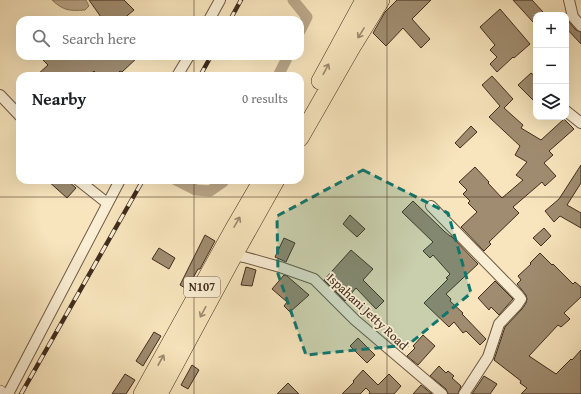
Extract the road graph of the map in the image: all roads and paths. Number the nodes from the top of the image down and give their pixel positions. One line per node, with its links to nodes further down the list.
1 (220, 0): 5 (street)
2 (364, 0): 10 (highway, one-way to 2)
3 (381, 0): 14 (highway, one-way to 14)
4 (569, 0): 6 (street)
5 (211, 16)
6 (581, 26)
7 (187, 60): 8 (street)
8 (179, 72)
9 (0, 95): 11 (street)
10 (304, 109)
11 (16, 112)
12 (569, 113): 13 (street)
13 (581, 123)
14 (304, 131)
15 (83, 184): 19 (street)
16 (118, 184): 19 (street)
17 (260, 184): 21 (highway, N107, one-way to 17)
18 (273, 184): 21 (highway, N107)
19 (107, 202): 23 (street)
20 (431, 206): 26 (street)
21 (228, 253): 22 (street, Ispahani Jetty Road); 24 (highway, N107, one-way to 21); 25 (highway, N107, one-way to 25)
22 (440, 393)
23 (8, 394)
24 (142, 394)
25 (159, 394)
26 (464, 394)

